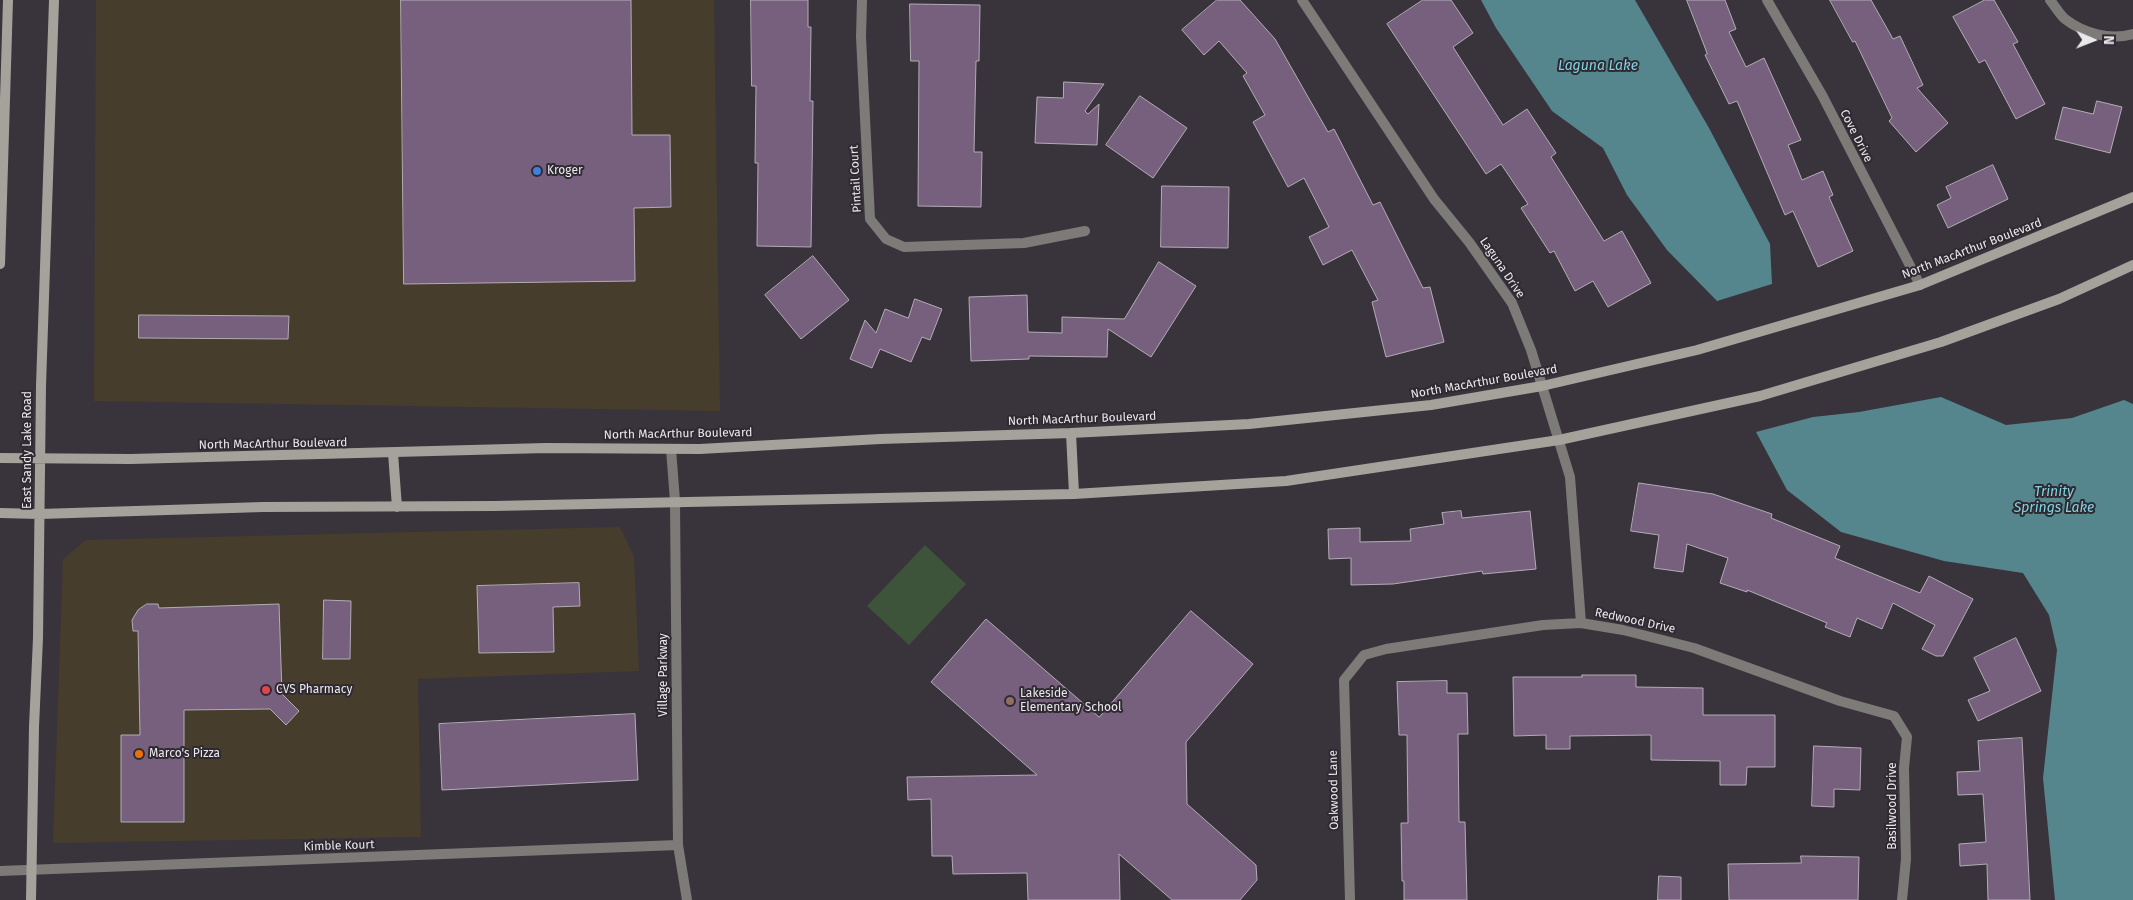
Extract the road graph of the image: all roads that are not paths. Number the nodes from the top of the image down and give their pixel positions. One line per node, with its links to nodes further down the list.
1 (8, 0): 10 (main road)
2 (54, 0): 18 (main road, East Sandy Lake Road)
3 (862, 0): 9 (street, Pintail Court)
4 (1302, 0): 13 (street, Laguna Drive)
5 (1767, 0): 12 (street, Cove Drive)
6 (2050, 0): 7 (street)
7 (2133, 34)
8 (2133, 197): 12 (main road, North MacArthur Boulevard)
9 (1085, 231)
10 (0, 264)
11 (2133, 265): 15 (main road)
12 (1920, 285): 13 (main road, North MacArthur Boulevard)
13 (1542, 386): 14 (main road, North MacArthur Boulevard); 15 (street, Laguna Drive)
14 (1071, 432): 16 (main road, North MacArthur Boulevard); 20 (main road)
15 (1559, 440): 20 (main road); 25 (street, Laguna Drive)
16 (671, 449): 17 (main road, North MacArthur Boulevard); 21 (street, Village Parkway)
17 (393, 453): 18 (main road, North MacArthur Boulevard); 22 (main road)
18 (41, 457): 19 (main road, North MacArthur Boulevard); 24 (main road, East Sandy Lake Road)
19 (0, 458)
20 (1074, 494): 21 (main road)
21 (676, 501): 22 (main road); 28 (street, Village Parkway)
22 (397, 507): 24 (main road)
23 (0, 513): 24 (main road)
24 (40, 514): 29 (main road, East Sandy Lake Road)
25 (1581, 623): 26 (street, Redwood Drive); 27 (street, Redwood Drive)
26 (1344, 680): 33 (street, Oakwood Lane)
27 (1894, 716): 34 (street, Basilwood Drive)
28 (678, 845): 29 (street, Kimble Kourt); 32 (street, Village Parkway)
29 (32, 869): 30 (street, Kimble Kourt); 31 (main road, East Sandy Lake Road)
30 (0, 871)
31 (32, 900)
32 (687, 900)
33 (1350, 900)
34 (1902, 900)

